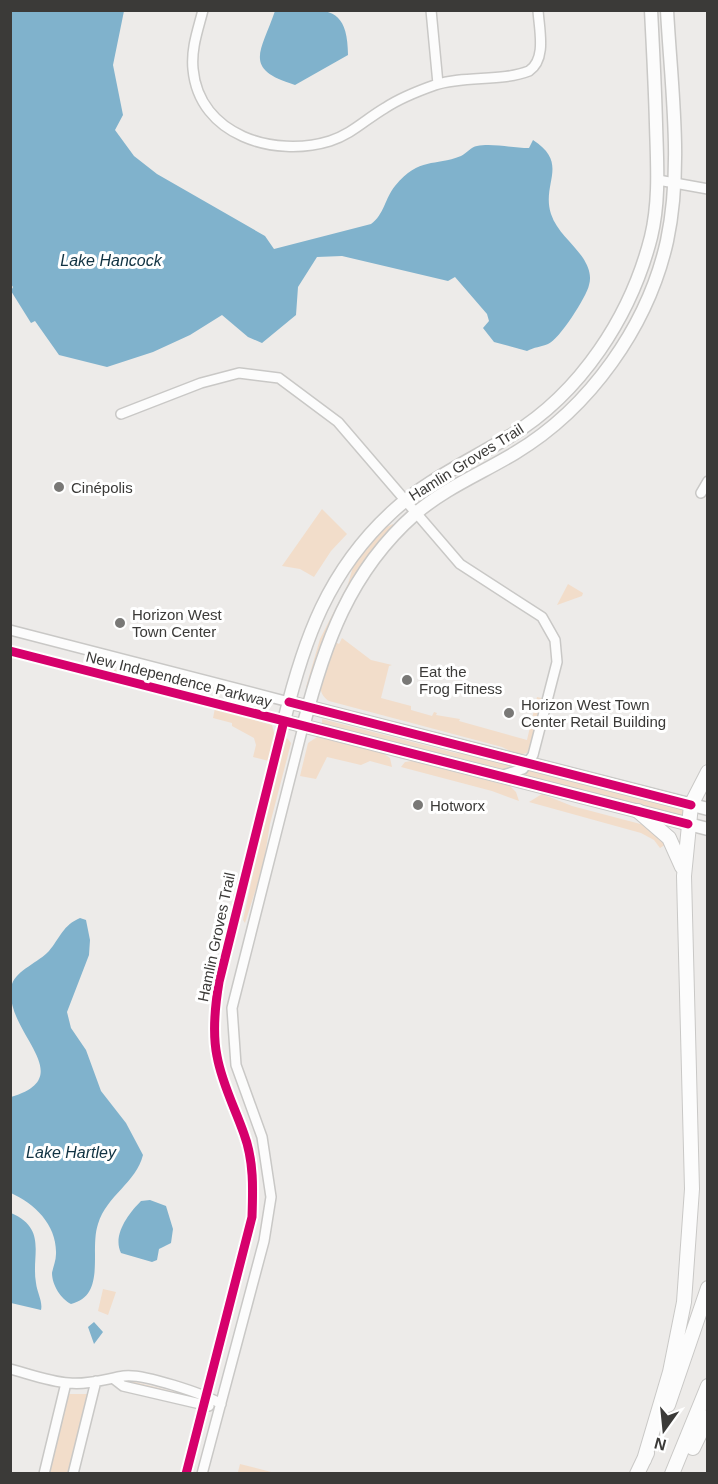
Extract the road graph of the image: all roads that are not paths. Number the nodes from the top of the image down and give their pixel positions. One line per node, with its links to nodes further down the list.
1 (203, 10): 6 (street)
2 (431, 10): 6 (street)
3 (538, 10): 6 (street)
4 (651, 10): 7 (main road, Hamlin Groves Trail)
5 (667, 10): 8 (main road, Hamlin Groves Trail)
6 (438, 84)
7 (658, 180): 8 (street); 13 (main road, Hamlin Groves Trail)
8 (675, 181): 9 (street); 14 (main road, Hamlin Groves Trail)
9 (708, 189)
10 (121, 414): 13 (street)
11 (708, 481): 12 (street)
12 (701, 493)
13 (404, 501): 14 (street); 17 (main road, Hamlin Groves Trail)
14 (415, 514): 18 (main road, Hamlin Groves Trail); 21 (street)
15 (10, 630): 17 (street, New Independence Parkway)
16 (10, 651): 19 (street, New Independence Parkway)
17 (288, 702): 18 (main road, New Independence Parkway); 19 (main road, Hamlin Groves Trail)
18 (308, 707): 20 (main road, Hamlin Groves Trail); 21 (main road, New Independence Parkway)
19 (284, 721): 20 (main road, New Independence Parkway); 30 (street, Hamlin Groves Trail)
20 (303, 727): 23 (main road, New Independence Parkway); 31 (street, Hamlin Groves Trail)
21 (530, 763): 23 (street); 24 (main road, New Independence Parkway)
22 (708, 772): 24 (highway)
23 (495, 776): 26 (main road, New Independence Parkway)
24 (691, 805): 25 (main road, New Independence Parkway); 27 (highway)
25 (708, 809)
26 (638, 811): 27 (main road, New Independence Parkway); 29 (highway)
27 (688, 824): 28 (main road, New Independence Parkway); 29 (highway)
28 (708, 829)
29 (684, 876): 42 (highway)
30 (228, 945): 31 (street); 38 (street, Hamlin Groves Trail)
31 (245, 948): 39 (street, Hamlin Groves Trail)
32 (708, 1288): 42 (highway)
33 (10, 1369): 36 (street)
34 (114, 1379): 35 (street); 38 (street); 40 (street)
35 (96, 1381): 36 (street); 44 (street)
36 (66, 1383): 43 (street)
37 (708, 1386): 48 (highway)
38 (206, 1395): 39 (street); 40 (street, Hamlin Groves Trail)
39 (220, 1404): 40 (street); 46 (street, Hamlin Groves Trail)
40 (203, 1407): 45 (street, Hamlin Groves Trail)
41 (708, 1417): 49 (highway)
42 (644, 1460): 47 (highway)
43 (44, 1473)
44 (73, 1473)
45 (186, 1473)
46 (202, 1473)
47 (637, 1473)
48 (672, 1473)
49 (679, 1473)

